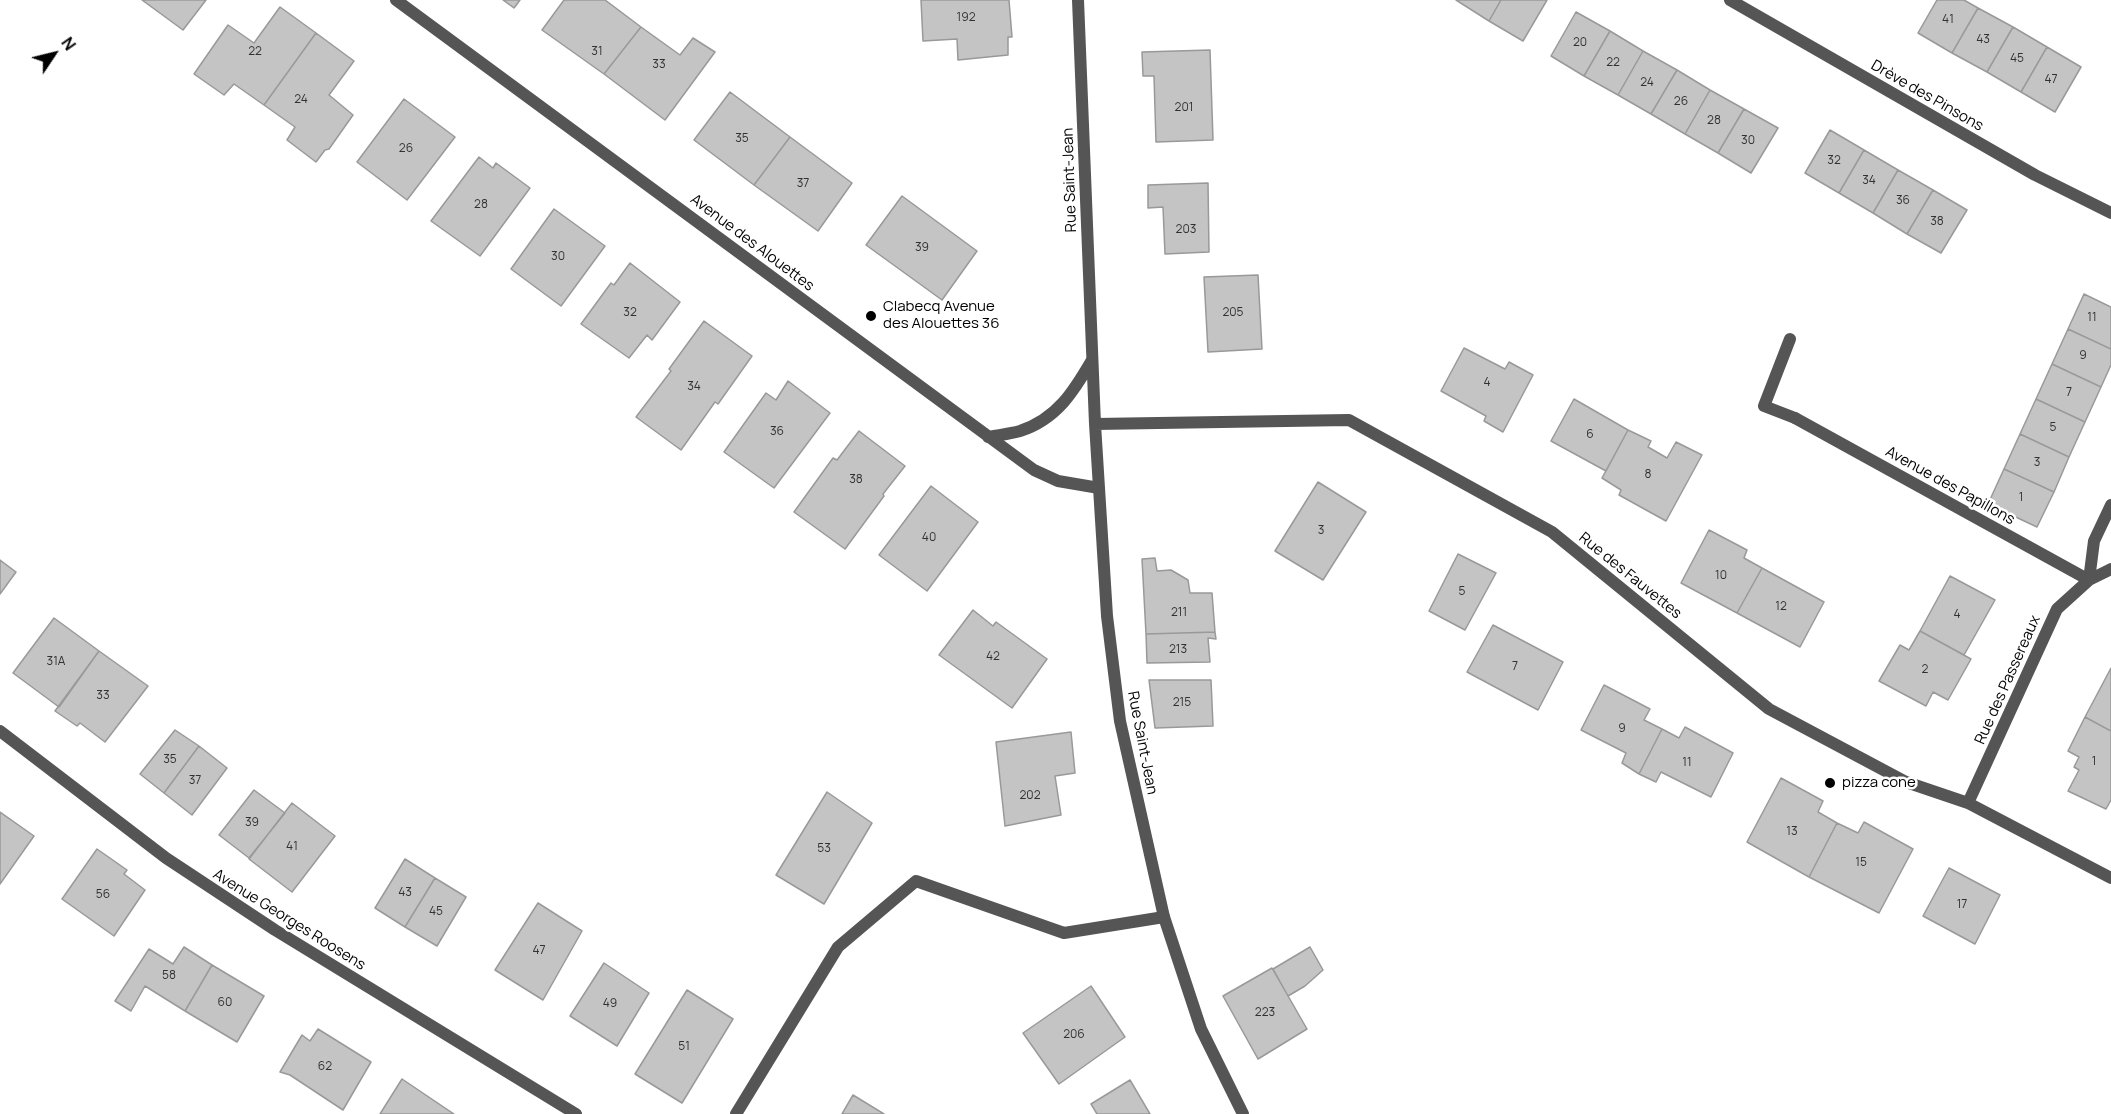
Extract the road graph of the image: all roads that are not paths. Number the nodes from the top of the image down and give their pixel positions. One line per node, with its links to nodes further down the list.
1 (396, 0): 8 (street, Avenue des Alouettes)
2 (1078, 0): 6 (street, Rue Saint-Jean)
3 (1731, 0): 4 (street, Drève des Pinsons)
4 (2111, 213)
5 (1790, 339): 12 (street, Avenue des Papillons)
6 (1092, 360): 7 (street, Rue Saint-Jean); 8 (street)
7 (1095, 424): 9 (street, Rue Saint-Jean); 14 (street, Rue des Fauvettes)
8 (988, 436): 9 (street, Avenue des Alouettes)
9 (1099, 488): 16 (street, Rue Saint-Jean)
10 (2111, 506): 12 (street)
11 (2111, 569): 12 (street)
12 (2089, 580): 14 (street, Rue des Passereaux)
13 (0, 731): 17 (street, Avenue Georges Roosens)
14 (1968, 803): 15 (street, Rue des Fauvettes)
15 (2111, 878)
16 (1164, 917): 18 (street); 19 (street, Rue Saint-Jean)
17 (576, 1114)
18 (736, 1114)
19 (1243, 1114)

